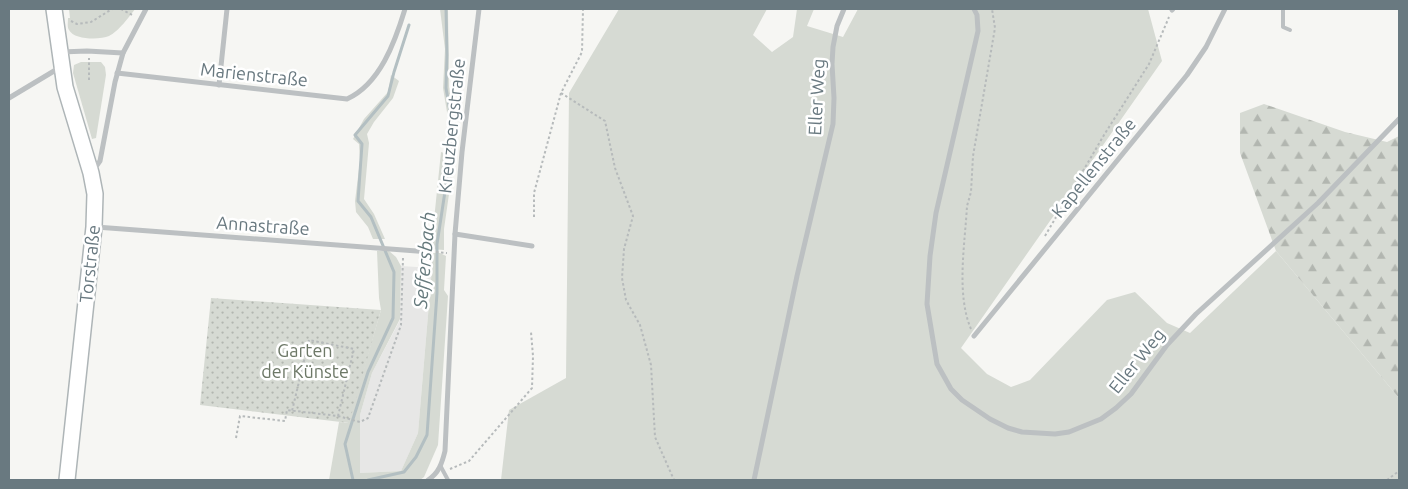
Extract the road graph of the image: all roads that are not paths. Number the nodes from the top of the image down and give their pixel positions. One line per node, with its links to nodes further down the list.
1 (54, 9): 12 (main road, Torstraße)
2 (146, 9): 11 (street)
3 (227, 9): 14 (street)
4 (404, 9): 14 (street, Marienstraße)
5 (479, 9): 19 (street, Kreuzbergstraße)
6 (844, 9): 27 (street, Eller Weg)
7 (974, 9): 16 (street, Eller Weg)
8 (1224, 9): 22 (street, Kapellenstraße)
9 (1283, 9): 10 (lane)
10 (1290, 30)
11 (123, 53): 12 (street); 13 (street)
12 (61, 59): 15 (street); 17 (main road, Torstraße)
13 (117, 73): 14 (street, Marienstraße); 17 (street)
14 (219, 85)
15 (9, 98)
16 (1399, 118)
17 (91, 173): 18 (main road, Torstraße)
18 (94, 227): 21 (street, Annastraße); 24 (main road, Torstraße)
19 (455, 234): 20 (street); 23 (street, Kreuzbergstraße)
20 (532, 246)
21 (430, 252)
22 (974, 336)
23 (441, 467): 25 (street); 26 (lane)
24 (67, 480)
25 (428, 480)
26 (448, 480)
27 (754, 480)

